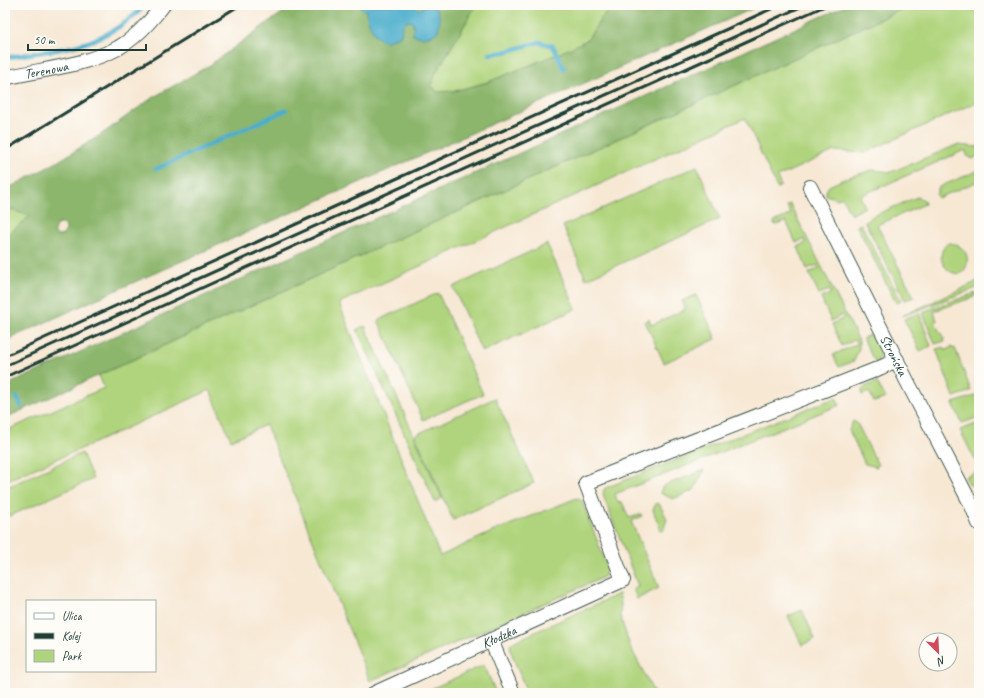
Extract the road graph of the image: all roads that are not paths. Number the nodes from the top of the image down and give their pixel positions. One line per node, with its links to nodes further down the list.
1 (163, 5): 2 (street, Terenowa)
2 (5, 78)
3 (810, 187): 4 (street, Strońska)
4 (897, 360): 5 (street, Strońska); 7 (street, Kłodzka)
5 (975, 505): 6 (street, Strońska)
6 (979, 523)
7 (491, 640): 8 (street, Kłodzka); 9 (street)
8 (375, 693)
9 (514, 693)

